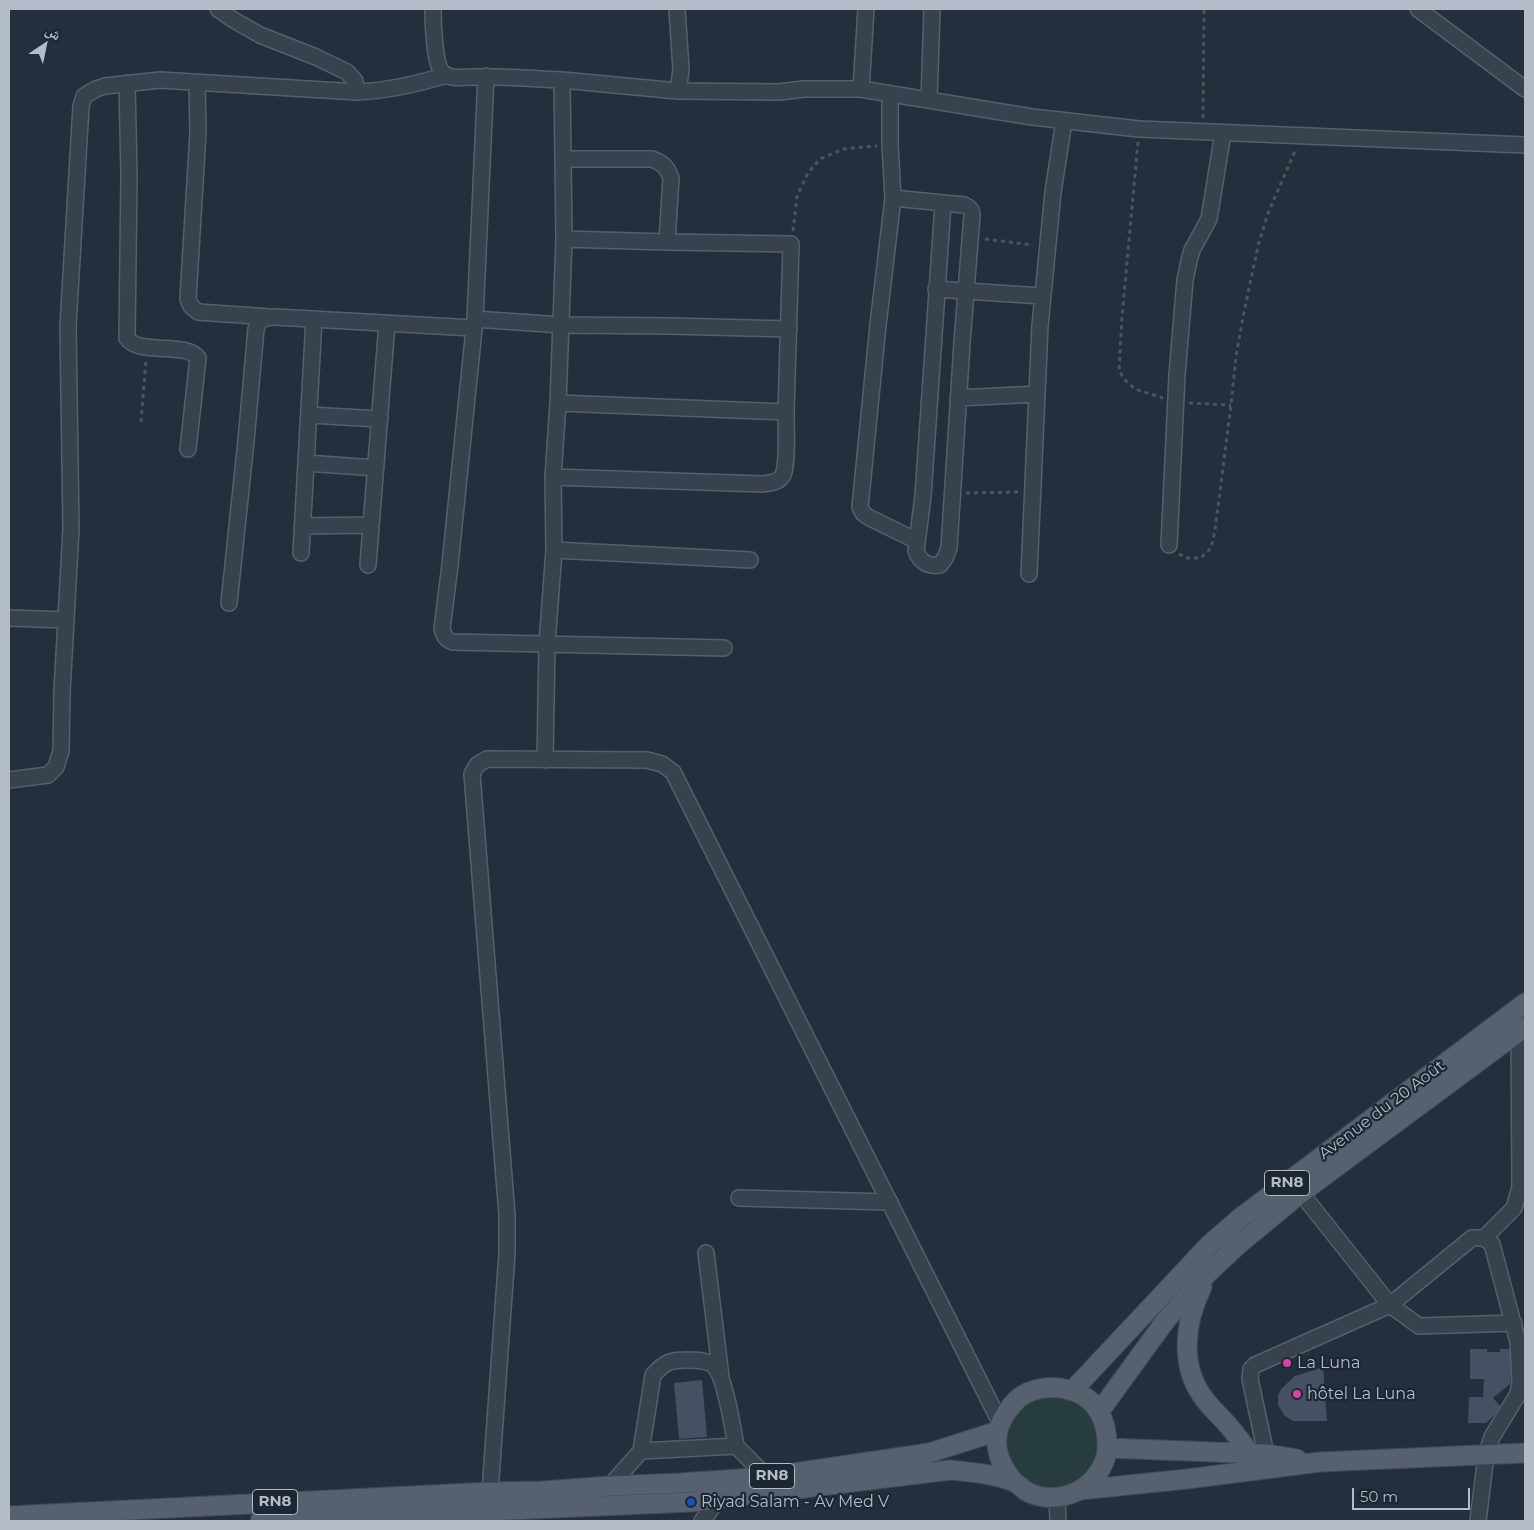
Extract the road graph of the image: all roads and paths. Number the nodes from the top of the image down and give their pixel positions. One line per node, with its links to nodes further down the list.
1 (218, 9): 16 (street)
2 (433, 9): 8 (street)
3 (677, 9): 15 (street)
4 (866, 9): 13 (street)
5 (932, 9): 18 (street)
6 (1204, 9): 21 (path)
7 (1418, 9): 14 (street)
8 (447, 75): 9 (street); 16 (street)
9 (486, 76): 10 (street); 40 (street)
10 (562, 80): 15 (street); 26 (street)
11 (127, 83): 12 (street); 43 (street); 70 (street)
12 (197, 83): 16 (street); 37 (street)
13 (861, 90): 15 (street); 17 (street)
14 (1525, 90)
15 (678, 91)
16 (357, 92)
17 (890, 94): 18 (street); 24 (street)
18 (929, 100): 19 (street)
19 (1064, 121): 20 (street); 33 (street)
20 (1139, 128): 21 (street); 47 (path)
21 (1203, 131): 22 (street)
22 (1224, 133): 23 (street); 47 (street)
23 (1304, 136): 25 (street); 48 (path)
24 (890, 145): 27 (street); 32 (path)
25 (1525, 145)
26 (564, 158): 30 (street); 31 (street)
27 (894, 198): 28 (street); 61 (street)
28 (944, 204): 29 (street); 34 (street)
29 (971, 237): 33 (path); 35 (street)
30 (564, 239): 31 (street); 41 (street)
31 (667, 242): 32 (street)
32 (791, 244): 42 (street)
33 (1046, 246): 36 (street)
34 (936, 289): 35 (street); 61 (street)
35 (966, 290): 36 (street); 45 (street)
36 (1042, 296): 44 (street)
37 (275, 317): 38 (street); 68 (street)
38 (314, 319): 39 (street); 50 (street)
39 (387, 323): 40 (street); 51 (street)
40 (474, 324): 41 (street); 71 (street)
41 (561, 325): 42 (street); 46 (street)
42 (789, 329): 49 (street)
43 (148, 347): 52 (path); 53 (street)
44 (1037, 394): 45 (street); 57 (street)
45 (958, 398): 58 (street)
46 (558, 403): 49 (street); 56 (street)
47 (1176, 403): 48 (path); 62 (street)
48 (1231, 406): 62 (path)
49 (786, 412): 56 (street)
50 (309, 415): 51 (street); 54 (street)
51 (380, 419): 55 (street)
52 (141, 422)
53 (188, 448)
54 (306, 463): 55 (street); 60 (street)
55 (376, 468): 59 (street)
56 (553, 477): 63 (street)
57 (1032, 492): 58 (path); 67 (street)
58 (952, 494): 61 (street)
59 (371, 525): 60 (street); 66 (street)
60 (303, 526): 64 (street)
61 (917, 540)
62 (1169, 545)
63 (554, 550): 65 (street); 71 (street)
64 (301, 553)
65 (750, 560)
66 (368, 565)
67 (1029, 574)
68 (229, 603)
69 (9, 618): 70 (street)
70 (66, 620): 74 (street)
71 (547, 644): 72 (street); 73 (street)
72 (724, 648)
73 (545, 760): 79 (street); 100 (street)
74 (9, 780)
75 (1525, 1003): 86 (main road, Avenue du 20 Août / RN8)
76 (1522, 1030): 77 (main road, Avenue du 20 Août / RN8); 80 (street)
77 (1301, 1193): 82 (main road, Avenue du 20 Août / RN8); 83 (street)
78 (739, 1198): 79 (street)
79 (890, 1202): 88 (street)
80 (1484, 1238): 83 (street); 84 (street)
81 (706, 1253): 85 (street)
82 (1210, 1271): 87 (main road, Avenue du 20 Août / RN8); 93 (main road)
83 (1390, 1305): 84 (street); 93 (street)
84 (1514, 1323): 94 (street)
85 (722, 1378): 89 (street); 91 (street)
86 (1072, 1390): 87 (main road, RN8); 88 (main road)
87 (1099, 1412): 90 (main road, RN8)
88 (999, 1426): 96 (main road, RN8); 97 (main road, RN8)
89 (736, 1446): 91 (street); 96 (street)
90 (1107, 1448): 93 (main road); 99 (main road, RN8)
91 (641, 1451): 98 (street)
92 (1525, 1453): 94 (main road)
93 (1259, 1454): 95 (main road)
94 (1486, 1455): 95 (main road); 109 (street)
95 (1320, 1462): 99 (main road)
96 (767, 1477): 98 (main road, RN8)
97 (1014, 1482): 101 (main road, RN8); 102 (main road, RN8)
98 (610, 1486): 100 (main road, RN8)
99 (1080, 1490): 101 (main road, RN8)
100 (490, 1492): 103 (main road, RN8)
101 (1057, 1497): 108 (street)
102 (719, 1499): 104 (main road, RN8); 107 (street)
103 (9, 1516)
104 (452, 1517): 105 (main road, RN8)
105 (299, 1520): 106 (main road, RN8)
106 (260, 1521)
107 (702, 1521)
108 (1058, 1521)
109 (1478, 1521)

